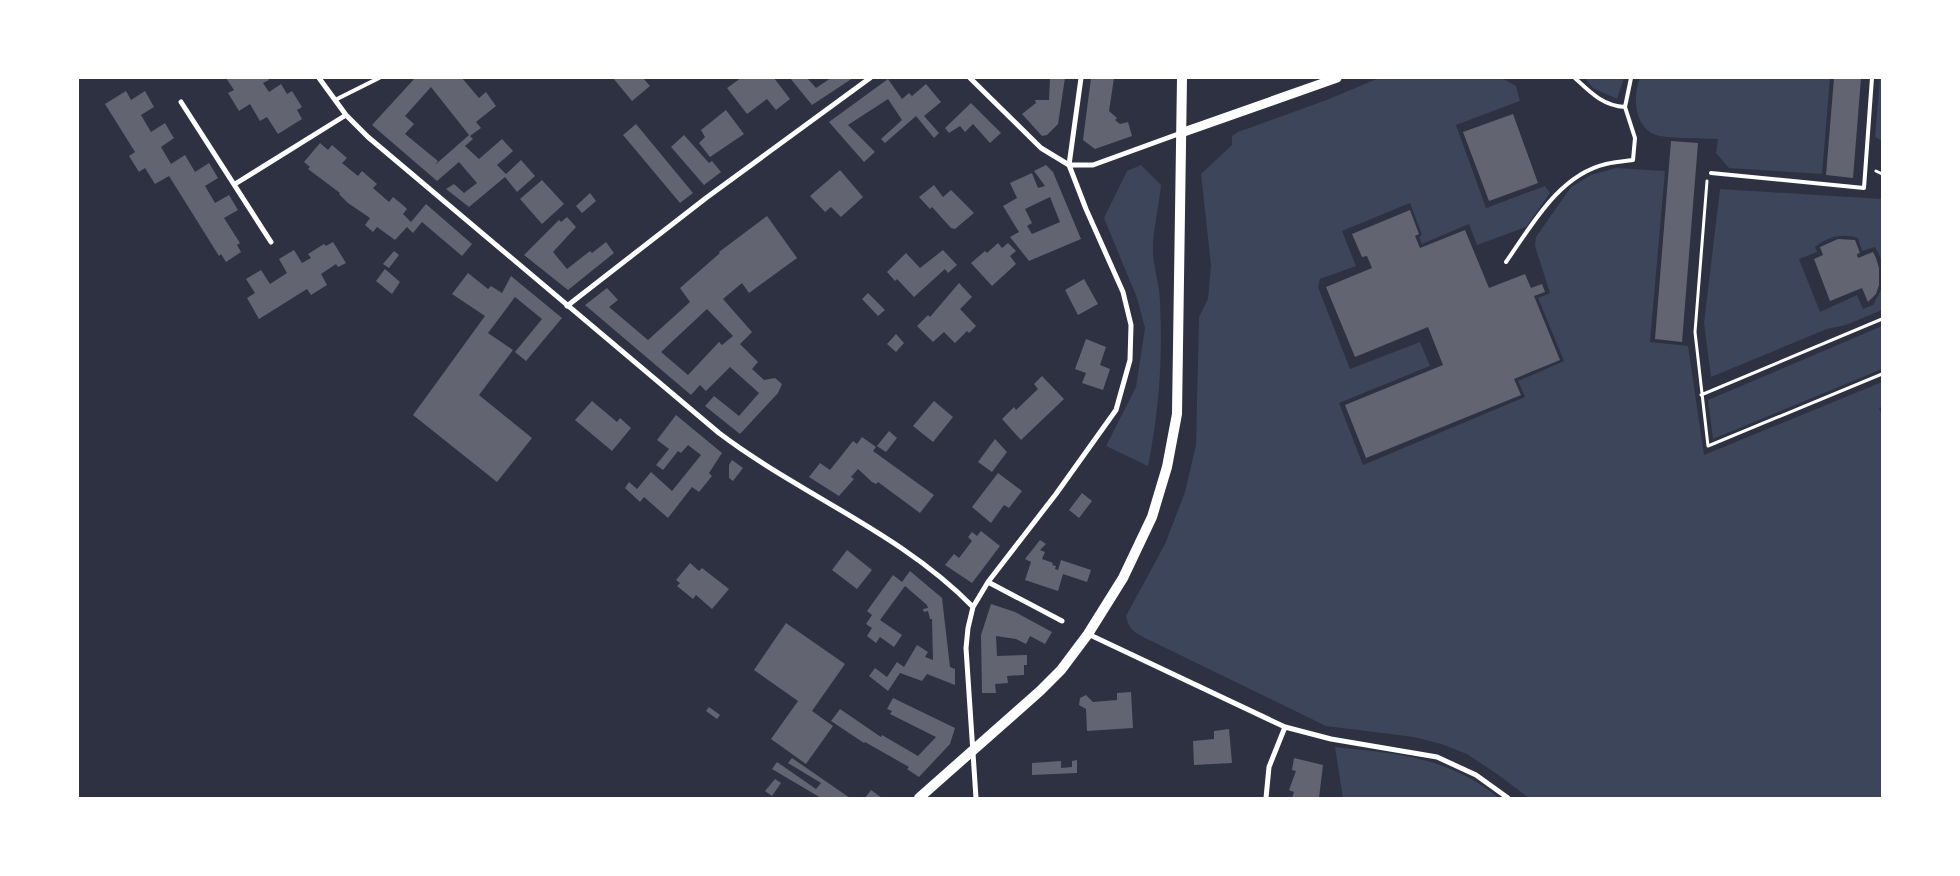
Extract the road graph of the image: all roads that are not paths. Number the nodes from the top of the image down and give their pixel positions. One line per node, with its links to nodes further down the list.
1 (319, 78): 11 (street)
2 (379, 78): 11 (lane)
3 (870, 78): 21 (street)
4 (970, 78): 16 (street)
5 (1082, 78): 16 (street)
6 (1182, 78): 15 (main road)
7 (1337, 78): 15 (street)
8 (1575, 78): 13 (lane)
9 (1631, 78): 13 (lane)
10 (1872, 78): 17 (lane)
11 (335, 100): 14 (street)
12 (181, 102): 18 (street)
13 (1625, 107): 20 (lane)
14 (346, 115): 18 (street); 21 (street)
15 (1181, 133): 16 (street); 25 (main road)
16 (1069, 165): 22 (street)
17 (1711, 173)
18 (235, 184): 19 (street)
19 (271, 242)
20 (1506, 262)
21 (567, 306): 23 (street)
22 (988, 582): 23 (street); 24 (street)
23 (973, 608): 27 (street)
24 (1062, 621)
25 (1088, 634): 26 (street); 27 (main road)
26 (1285, 727): 30 (street); 31 (street)
27 (973, 749): 28 (main road); 29 (street)
28 (920, 798)
29 (976, 798)
30 (1266, 798)
31 (1508, 798)

